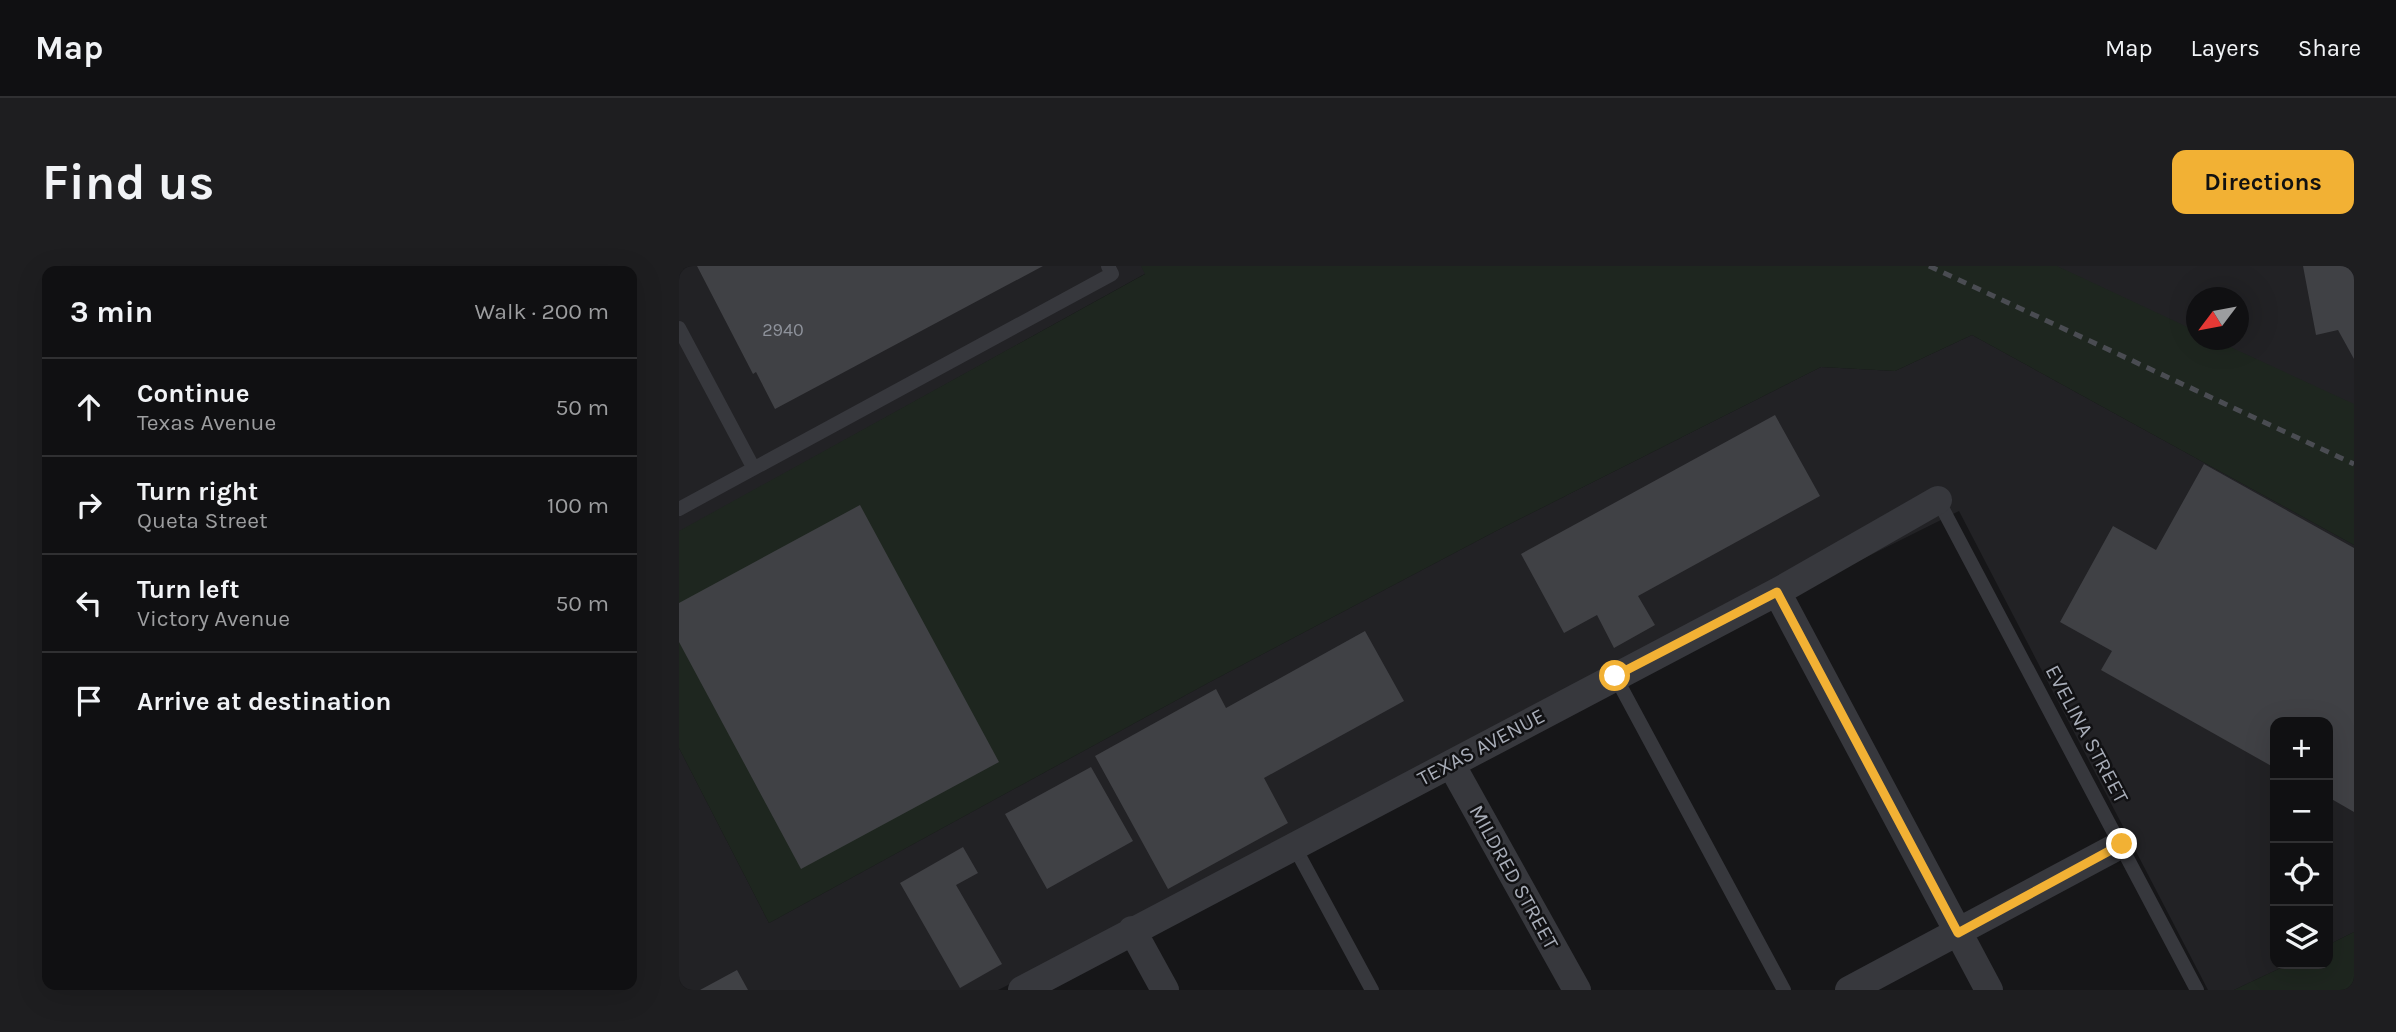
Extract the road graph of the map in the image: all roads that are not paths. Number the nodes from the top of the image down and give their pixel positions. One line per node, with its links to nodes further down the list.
1 (1108, 266): 3 (lane)
2 (679, 328): 3 (lane)
3 (753, 467): 5 (lane)
4 (1938, 500): 6 (street, TEXAS AVENUE); 9 (lane, EVELINA STREET)
5 (679, 509)
6 (1777, 592): 7 (street, TEXAS AVENUE); 12 (street)
7 (1615, 676): 8 (street, TEXAS AVENUE); 17 (lane)
8 (1451, 764): 10 (street, TEXAS AVENUE); 16 (street, MILDRED STREET)
9 (2122, 844): 12 (street); 20 (lane, EVELINA STREET)
10 (1294, 846): 11 (street, TEXAS AVENUE); 15 (lane)
11 (1132, 930): 13 (street, TEXAS AVENUE); 14 (street)
12 (1958, 933): 18 (street); 19 (street)
13 (1022, 990)
14 (1165, 990)
15 (1373, 990)
16 (1577, 990)
17 (1784, 990)
18 (1849, 990)
19 (1989, 990)
20 (2197, 990)

